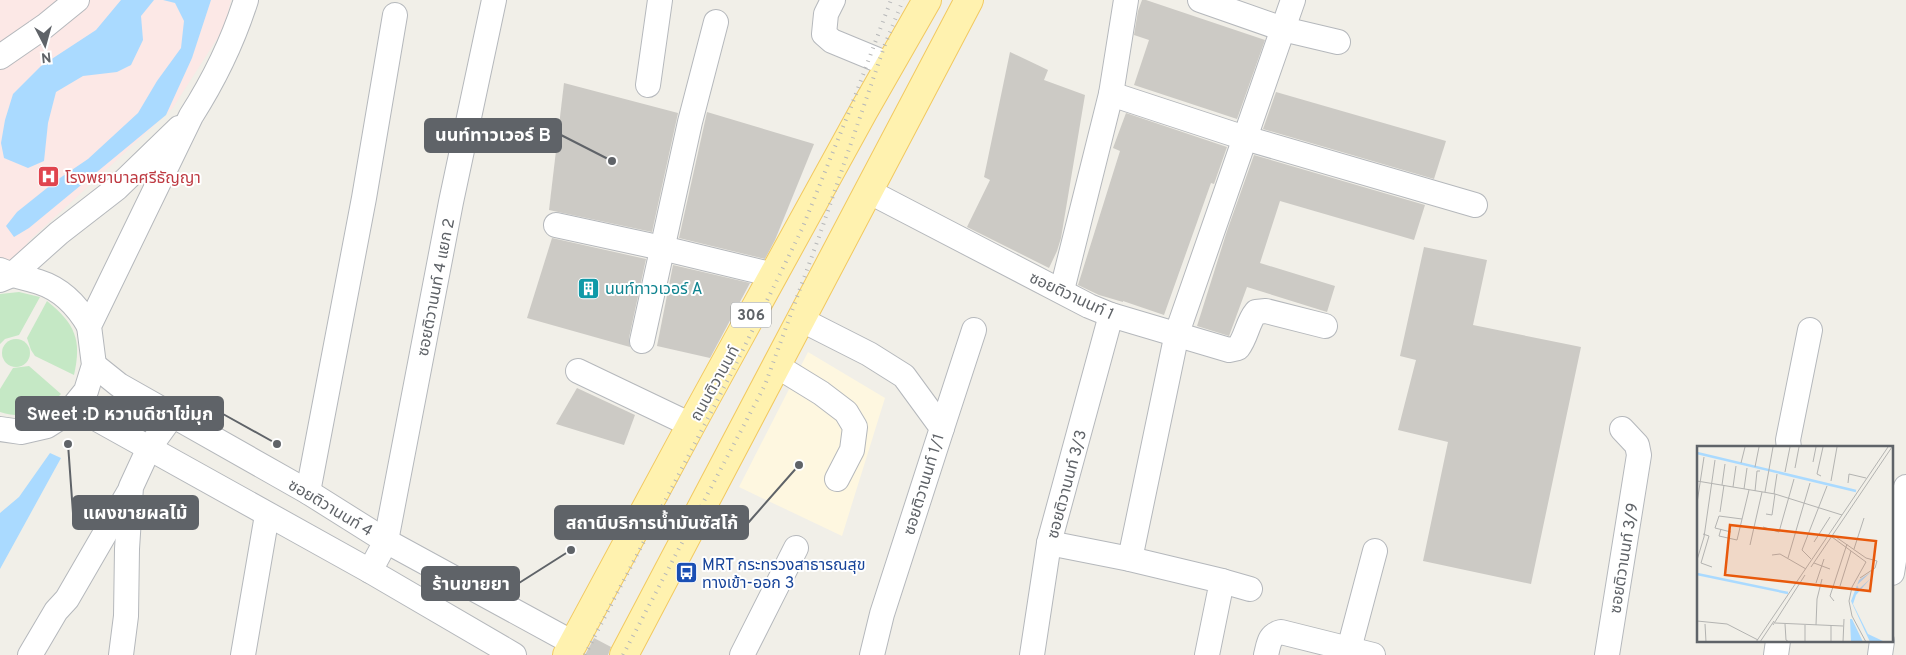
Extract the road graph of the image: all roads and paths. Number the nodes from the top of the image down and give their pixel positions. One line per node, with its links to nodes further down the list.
1 (77, 0): 17 (street)
2 (246, 0): 22 (street)
3 (494, 0): 55 (street, ซอยติวานนท์ 4 แยก 2)
4 (660, 0): 19 (street)
5 (833, 0): 18 (street)
6 (906, 0): 18 (main road, ถนนติวานนท์ / 306)
7 (928, 0): 21 (main road, ถนนติวานนท์ / 306)
8 (950, 0): 24 (main road, 306)
9 (969, 0): 24 (main road, 306)
10 (1126, 0): 20 (street)
11 (1200, 0): 15 (street)
12 (1293, 0): 15 (street)
13 (395, 15): 53 (street)
14 (716, 22): 27 (street)
15 (1283, 29): 16 (street); 23 (street)
16 (1338, 42)
17 (0, 57)
18 (878, 60): 21 (main road, ถนนติวานนท์ / 306)
19 (648, 85)
20 (1111, 94): 23 (street); 30 (street)
21 (863, 112): 29 (main road, ถนนติวานนท์ / 306)
22 (191, 116): 28 (street); 33 (street)
23 (1245, 138): 25 (street); 37 (street)
24 (874, 180): 30 (street, ซอยติวานนท์ 1); 32 (main road, 306)
25 (1475, 205)
26 (556, 225): 27 (street)
27 (662, 248): 29 (street); 38 (street)
28 (4, 275): 33 (street)
29 (774, 275): 44 (main road, ถนนติวานนท์ / 306)
30 (1062, 290): 31 (street, ซอยติวานนท์ 1)
31 (1111, 315): 37 (street, ซอยติวานนท์ 1); 56 (street, ซอยติวานนท์ 3/3)
32 (802, 320): 40 (main road, 306); 45 (street, ซอยติวานนท์ 1/1)
33 (88, 326): 39 (street)
34 (1325, 326): 37 (street, ซอยติวานนท์ 1)
35 (974, 330): 45 (street)
36 (1810, 330): 48 (street)
37 (1177, 333): 59 (street)
38 (642, 341)
39 (94, 365): 42 (street); 43 (street, ซอยติวานนท์ 4)
40 (777, 366): 50 (street); 72 (main road, 306)
41 (578, 370): 44 (street)
42 (69, 412): 46 (street); 49 (street)
43 (172, 416): 49 (street); 53 (street, ซอยติวานนท์ 4)
44 (691, 424): 66 (main road, ถนนติวานนท์ / 306)
45 (942, 428): 74 (street, ซอยติวานนท์ 1/1)
46 (0, 429)
47 (1622, 429): 78 (street, ซอยติวานนท์ 3/9)
48 (1789, 446)
49 (149, 448): 51 (street); 54 (street)
50 (837, 479)
51 (131, 487): 68 (street); 69 (street)
52 (1906, 487): 60 (street)
53 (308, 492): 55 (street, ซอยติวานนท์ 4)
54 (267, 515): 61 (street); 70 (street)
55 (386, 541): 61 (street, ซอยติวานนท์ 4 แยก 2); 66 (street, ซอยติวานนท์ 4)
56 (1049, 543): 59 (street); 75 (street, ซอยติวานนท์ 3/3)
57 (796, 548): 73 (street)
58 (1375, 551): 67 (street)
59 (1130, 559): 62 (street)
60 (1894, 563)
61 (370, 571): 71 (street)
62 (1222, 581): 63 (street); 76 (street)
63 (1250, 589)
64 (1778, 642): 79 (street)
65 (1882, 642): 80 (street)
66 (570, 649)
67 (1360, 653): 77 (street)
68 (30, 655)
69 (120, 655)
70 (243, 655)
71 (514, 655)
72 (624, 655)
73 (742, 655)
74 (872, 655)
75 (1032, 655)
76 (1207, 655)
77 (1266, 655)
78 (1607, 655)
79 (1776, 655)
80 (1880, 655)

